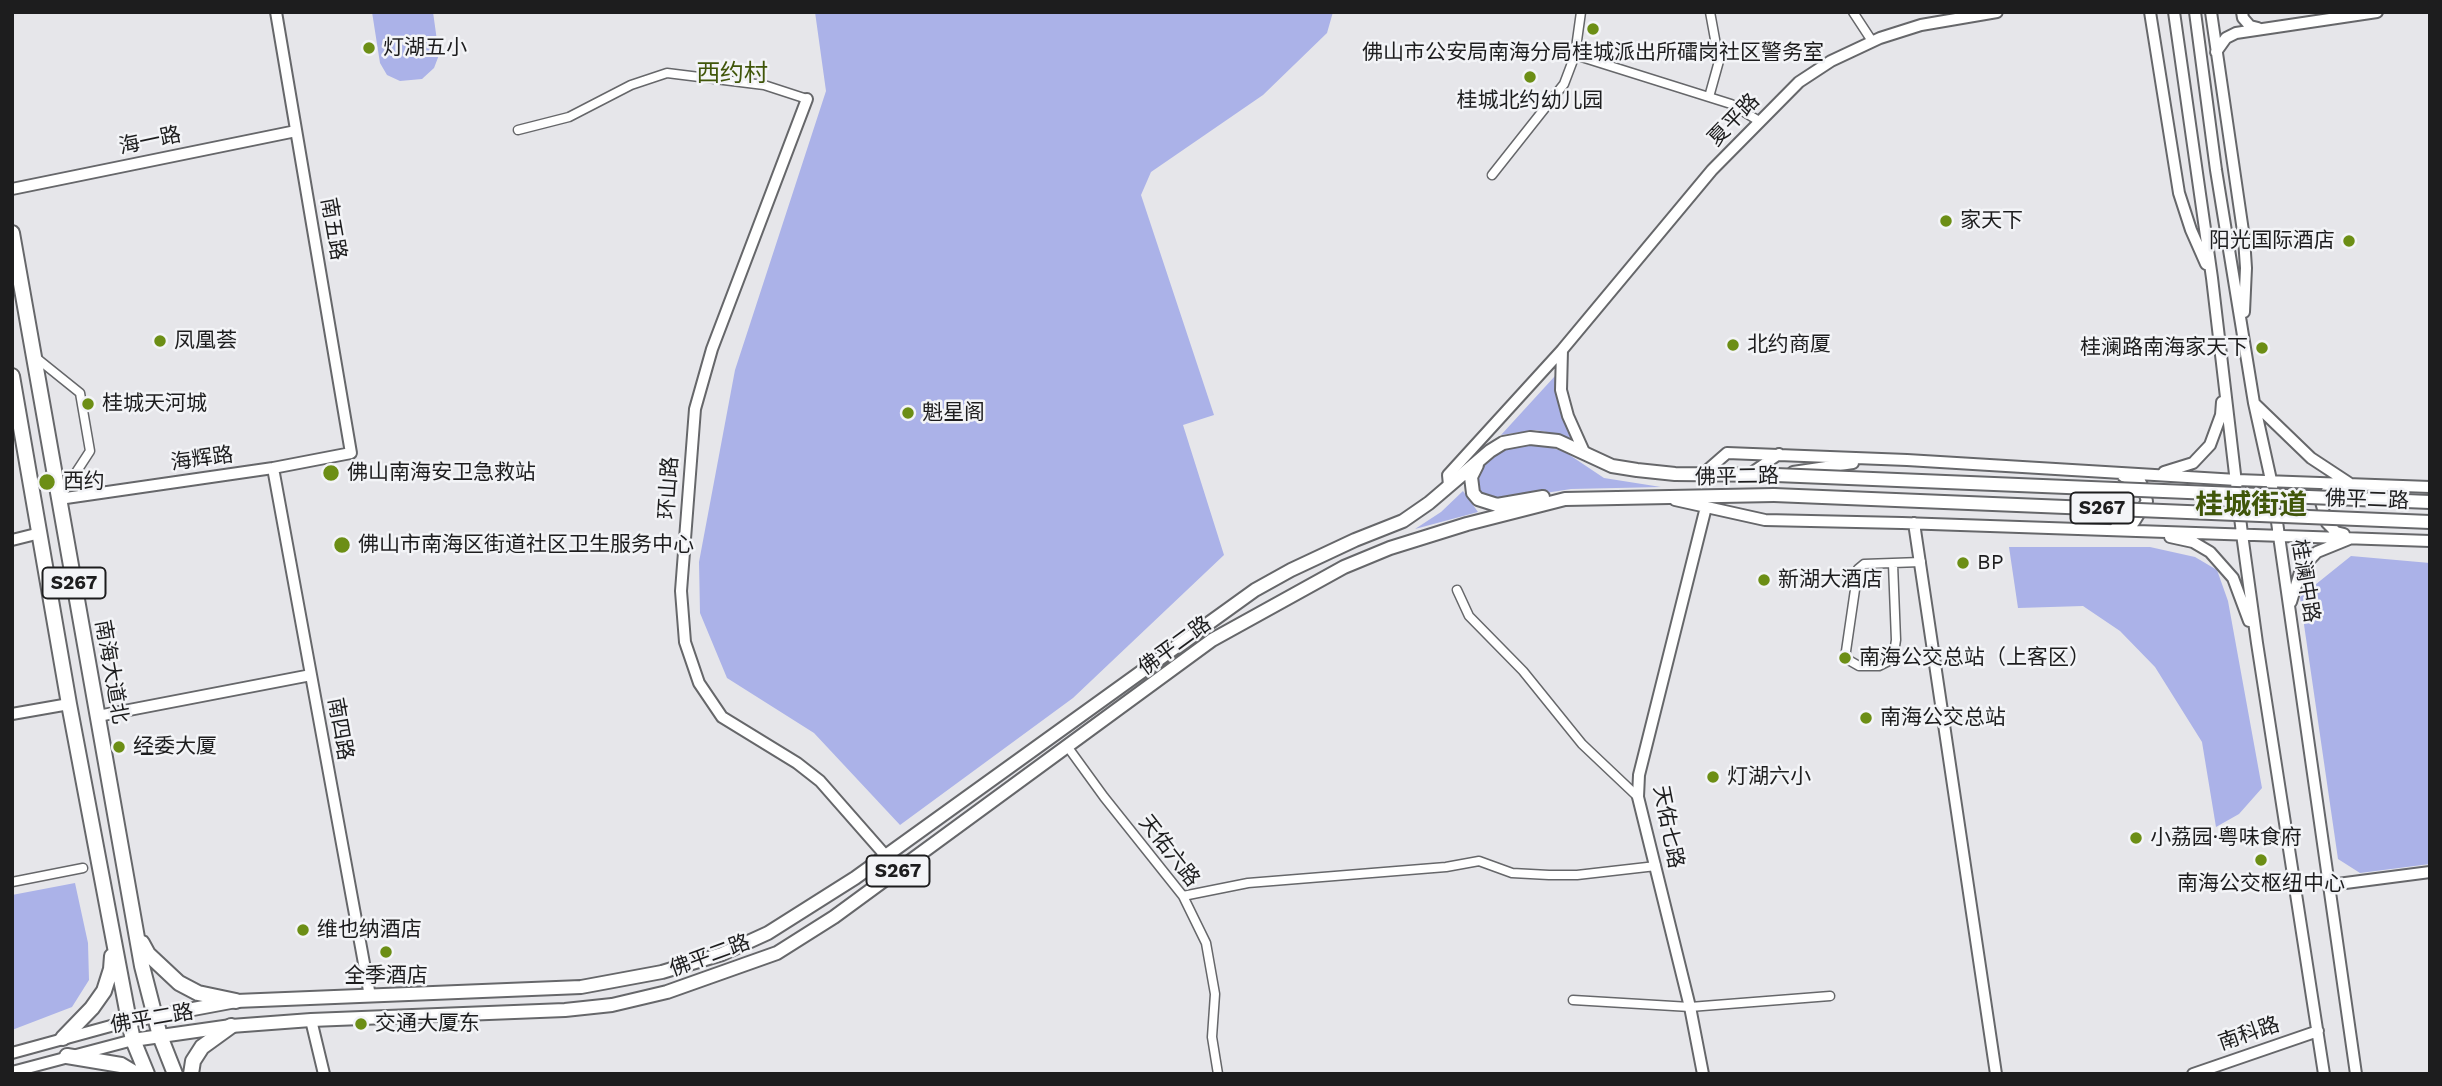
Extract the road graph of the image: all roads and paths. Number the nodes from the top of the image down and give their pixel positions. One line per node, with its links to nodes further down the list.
1 (276, 12): 20 (main road, 南五路)
2 (1581, 12): 15 (street)
3 (1710, 12): 16 (street)
4 (1853, 12): 13 (street)
5 (1997, 12): 13 (main road, 夏平路)
6 (2150, 12): 24 (main road)
7 (2174, 12): 24 (main road)
8 (2194, 12): 25 (main road, 桂澜中路)
9 (2211, 12): 14 (main road)
10 (2242, 12): 12 (main road)
11 (2377, 12): 12 (main road)
12 (2264, 28): 14 (main road)
13 (1872, 41): 18 (main road, 夏平路)
14 (2216, 52): 25 (main road)
15 (1576, 55): 16 (street); 21 (street)
16 (1709, 97): 18 (street)
17 (807, 99): 19 (street); 73 (main road, 环山路)
18 (1759, 121): 26 (main road, 夏平路)
19 (518, 130)
20 (296, 131): 22 (main road, 海一路); 31 (main road, 南五路)
21 (1492, 175)
22 (12, 189)
23 (12, 233): 27 (highway, 南海大道北 / S267)
24 (2212, 278): 29 (main road)
25 (2242, 328): 30 (main road, 桂澜中路)
26 (1562, 351): 32 (main road); 45 (main road, 夏平路)
27 (32, 354): 48 (highway, 南海大道北 / S267); 48 (street)
28 (12, 376): 56 (highway, S267)
29 (2224, 385): 41 (main road); 42 (main road)
30 (2254, 403): 43 (main road, 桂澜中路); 44 (main road)
31 (351, 453): 36 (main road, 海辉路)
32 (1585, 454): 35 (main road, 佛平二路); 38 (main road, 佛平二路 / S267)
33 (1779, 454): 34 (main road); 38 (main road); 39 (main road)
34 (1873, 459): 37 (main road); 40 (main road)
35 (1478, 461): 45 (main road, 佛平二路); 49 (main road)
36 (273, 468): 48 (main road, 海辉路); 67 (main road, 南四路)
37 (2110, 472): 41 (main road); 54 (main road)
38 (1703, 474): 39 (main road, 佛平二路 / S267)
39 (1750, 474): 40 (main road, 佛平二路 / S267)
40 (1776, 475): 50 (main road, 佛平二路 / S267, bridge)
41 (2156, 475): 42 (main road)
42 (2237, 480): 43 (main road); 57 (main road)
43 (2271, 480): 44 (main road); 58 (main road, 桂澜中路)
44 (2351, 484): 46 (main road); 59 (main road)
45 (1449, 485): 73 (main road, 佛平二路)
46 (2430, 487)
47 (1662, 497): 49 (main road, 佛平二路 / S267); 51 (main road); 52 (main road, 佛平二路 / S267, bridge)
48 (59, 499): 70 (highway, 南海大道北 / S267)
49 (1565, 499): 71 (main road, 佛平二路 / S267)
50 (2430, 502)
51 (1706, 507): 53 (main road); 72 (main road, 天佑七路)
52 (2430, 522)
53 (1914, 523): 54 (main road); 62 (main road)
54 (2105, 530): 55 (main road)
55 (2151, 532): 57 (main road); 66 (main road)
56 (40, 533): 60 (main road); 68 (highway, S267)
57 (2242, 534): 58 (main road); 66 (main road)
58 (2278, 536): 59 (main road); 65 (main road, 桂澜中路)
59 (2355, 537): 61 (main road); 65 (main road)
60 (12, 540)
61 (2430, 541)
62 (1921, 562): 63 (street); 105 (main road)
63 (1893, 564): 63 (street)
64 (1457, 590): 72 (street)
65 (2290, 604): 78 (main road, 桂澜中路)
66 (2257, 643): 91 (main road)
67 (311, 676): 70 (main road); 82 (main road, 南四路)
68 (69, 704): 69 (main road); 81 (highway, S267)
69 (12, 714)
70 (98, 716): 80 (highway, 南海大道北 / S267)
71 (1067, 746): 79 (street, 天佑六路); 88 (main road, 佛平二路 / S267)
72 (1638, 797): 74 (main road, 天佑七路)
73 (885, 855): 82 (main road, 佛平二路)
74 (1656, 866): 79 (street); 86 (main road, 天佑七路)
75 (83, 867): 77 (street)
76 (2430, 872): 78 (main road)
77 (12, 882)
78 (2330, 885): 108 (main road, 桂澜中路)
79 (1184, 896): 103 (street, 天佑六路)
80 (136, 932): 85 (highway); 87 (highway, 南海大道北 / S267)
81 (113, 937): 89 (highway, S267); 93 (highway)
82 (370, 996): 85 (main road, 佛平二路)
83 (1830, 996): 86 (street)
84 (1573, 1000): 86 (street)
85 (236, 1001): 87 (main road, 佛平二路)
86 (1690, 1007): 104 (main road, 天佑七路)
87 (155, 1016): 89 (main road, 佛平二路); 92 (highway, 南海大道北 / S267)
88 (311, 1020): 90 (main road, 佛平二路 / S267); 102 (main road)
89 (129, 1021): 93 (main road, 佛平二路); 94 (highway, S267)
90 (231, 1026): 92 (main road, 佛平二路 / S267); 101 (highway)
91 (2318, 1031): 106 (main road, 南科路); 107 (main road)
92 (160, 1036): 94 (main road, 佛平二路 / S267); 100 (highway, 南海大道北)
93 (63, 1038): 95 (main road, 佛平二路)
94 (133, 1040): 96 (main road, 佛平二路); 99 (highway)
95 (12, 1053)
96 (67, 1056): 97 (main road, 佛平二路); 98 (highway)
97 (12, 1072)
98 (136, 1074)
99 (147, 1074)
100 (175, 1074)
101 (191, 1074)
102 (324, 1074)
103 (1218, 1074)
104 (1703, 1074)
105 (1996, 1074)
106 (2193, 1074)
107 (2324, 1074)
108 (2356, 1074)

